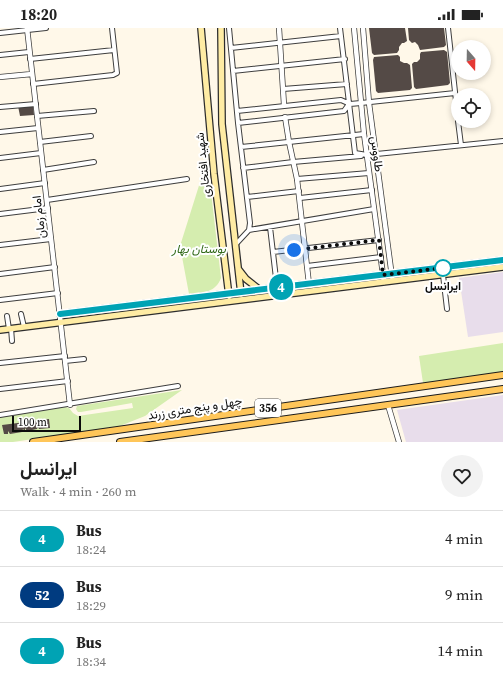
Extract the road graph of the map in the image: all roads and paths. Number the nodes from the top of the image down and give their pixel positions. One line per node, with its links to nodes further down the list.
1 (46, 28): 11 (street)
2 (112, 28): 16 (street)
3 (201, 28): 99 (main road, شهید افتخاری)
4 (221, 28): 78 (main road, شهید افتخاری)
5 (229, 28): 15 (street)
6 (279, 28): 14 (street)
7 (340, 28): 13 (street)
8 (354, 28): 33 (street, طاووس)
9 (363, 28): 30 (street, طاووس)
10 (448, 28): 27 (street)
11 (27, 29): 12 (street); 17 (street, امام زمان)
12 (0, 33)
13 (341, 36): 14 (street); 20 (street)
14 (280, 43): 15 (street); 21 (street)
15 (231, 48): 22 (street)
16 (114, 50): 19 (street); 25 (street)
17 (29, 52): 18 (street); 19 (street, امام زمان)
18 (0, 55)
19 (30, 59): 23 (street, امام زمان)
20 (345, 59): 21 (street); 26 (street)
21 (281, 66): 22 (street); 28 (street)
22 (233, 71): 37 (street)
23 (32, 74): 24 (street); 25 (street, امام زمان)
24 (0, 77)
25 (33, 84): 31 (street, امام زمان)
26 (347, 84): 28 (street); 32 (street)
27 (454, 88)
28 (283, 89): 34 (street)
29 (451, 93): 30 (street)
30 (369, 103): 33 (street); 53 (street, طاووس)
31 (36, 104): 35 (street); 38 (street, امام زمان)
32 (350, 104): 33 (street); 34 (street); 39 (street); 45 (street)
33 (361, 104): 44 (street, طاووس)
34 (284, 105): 37 (street)
35 (0, 108)
36 (94, 111): 38 (street)
37 (237, 111): 40 (street)
38 (37, 116): 41 (street, امام زمان)
39 (286, 117): 40 (street); 49 (street)
40 (238, 123): 51 (street)
41 (38, 128): 43 (street); 48 (street, امام زمان)
42 (459, 128): 50 (street)
43 (0, 132)
44 (364, 134): 45 (street); 54 (street, طاووس)
45 (353, 135): 49 (street); 54 (street)
46 (92, 136): 48 (street)
47 (503, 141): 50 (street)
48 (40, 142): 52 (street, امام زمان)
49 (289, 142): 51 (street); 57 (street)
50 (461, 145): 53 (street)
51 (241, 147): 58 (street)
52 (41, 153): 55 (street); 59 (street, امام زمان)
53 (376, 154): 54 (street); 90 (street, طاووس)
54 (367, 155): 57 (street); 60 (street, طاووس)
55 (0, 158)
56 (94, 162): 59 (street)
57 (293, 162): 58 (street); 62 (street)
58 (243, 168): 67 (street)
59 (43, 170): 63 (street, امام زمان)
60 (369, 173): 62 (street); 65 (street, طاووس)
61 (187, 179): 69 (street)
62 (298, 179): 66 (street)
63 (45, 183): 64 (street); 69 (street, امام زمان)
64 (0, 189)
65 (372, 190): 68 (street); 71 (street, طاووس)
66 (299, 191): 67 (street); 68 (street)
67 (247, 197): 75 (street)
68 (300, 198): 73 (street)
69 (47, 200): 70 (street, امام زمان)
70 (48, 208): 72 (street); 76 (street, امام زمان)
71 (374, 209): 73 (street); 77 (street, طاووس)
72 (0, 214)
73 (302, 221): 74 (street); 80 (street)
74 (270, 227): 75 (street); 81 (street)
75 (249, 230): 78 (street)
76 (51, 240): 79 (street); 85 (street, امام زمان)
77 (379, 240): 80 (street); 82 (street, طاووس)
78 (236, 244): 87 (main road, شهید افتخاری)
79 (0, 245)
80 (305, 248): 81 (street); 84 (street)
81 (273, 252): 95 (street)
82 (381, 257): 84 (street); 89 (street, طاووس)
83 (503, 260): 90 (main road)
84 (307, 266): 94 (street)
85 (54, 267): 88 (street); 98 (street, امام زمان)
86 (503, 267): 91 (main road)
87 (238, 268): 96 (main road); 97 (main road, شهید افتخاری)
88 (0, 274)
89 (383, 275): 90 (main road); 93 (street, طاووس); 94 (main road)
90 (392, 275): 92 (street, طاووس)
91 (443, 275): 92 (main road); 103 (street)
92 (392, 281): 93 (main road)
93 (384, 282): 100 (main road)
94 (309, 284): 95 (main road)
95 (277, 288): 96 (main road)
96 (261, 290): 97 (main road)
97 (240, 292): 99 (main road); 100 (main road, شهید افتخاری)
98 (58, 293): 101 (street); 105 (street, امام زمان)
99 (229, 293): 102 (main road, شهید افتخاری); 105 (main road)
100 (242, 299): 102 (main road)
101 (0, 300)
102 (230, 300): 107 (main road)
103 (447, 309)
104 (22, 314): 108 (street)
105 (60, 314): 107 (street, امام زمان)
106 (7, 316): 109 (street)
107 (61, 322): 108 (main road); 112 (street, امام زمان)
108 (24, 327): 109 (main road)
109 (10, 328): 110 (main road); 111 (street)
110 (0, 330)
111 (12, 341)
112 (65, 358): 113 (street); 114 (street); 116 (street, امام زمان)
113 (84, 359)
114 (0, 363)
115 (503, 375): 123 (main road, چهل و پنج متری زرند / 356)
116 (68, 381): 119 (street); 121 (street, امام زمان)
117 (178, 386): 121 (street)
118 (503, 388): 120 (main road, چهل و پنج متری زرند / 356)
119 (0, 389)
120 (388, 404): 126 (main road, چهل و پنج متری زرند / 356); 127 (street)
121 (70, 405): 122 (street)
122 (0, 415)
123 (65, 437): 124 (main road, چهل و پنج متری زرند / 356); 125 (main road)
124 (33, 442)
125 (54, 442)
126 (120, 442)
127 (399, 442)

